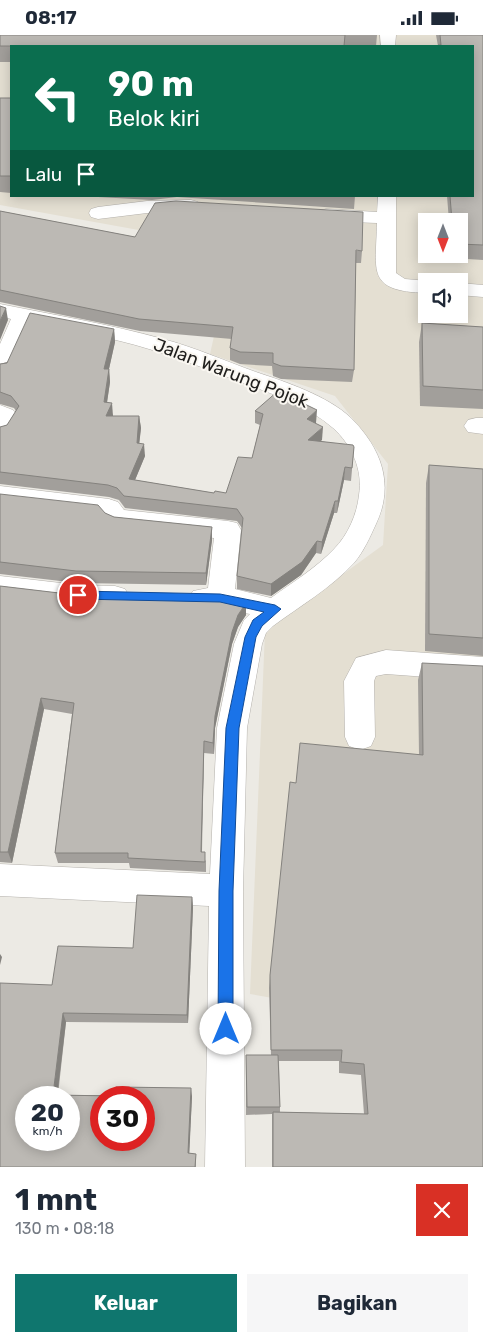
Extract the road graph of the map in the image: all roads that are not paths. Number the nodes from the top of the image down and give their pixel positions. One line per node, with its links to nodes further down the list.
1 (387, 197): 5 (street)
2 (207, 207): 3 (street)
3 (98, 213)
4 (307, 213): 5 (street)
5 (387, 218): 6 (street)
6 (418, 286)
7 (468, 290): 8 (street)
8 (483, 291)
9 (0, 309): 10 (street, Jalan Warung Pojok)
10 (24, 314): 11 (street); 19 (street, Jalan Warung Pojok)
11 (1, 364)
12 (0, 413): 13 (street)
13 (0, 430)
14 (0, 495): 18 (street)
15 (0, 586): 16 (street)
16 (144, 596)
17 (182, 597): 18 (street)
18 (220, 598): 19 (street)
19 (275, 609): 23 (street, Jalan Warung Pojok)
20 (483, 669): 21 (street)
21 (360, 737)
22 (0, 880): 23 (street)
23 (226, 891): 24 (street, Jalan Warung Pojok)
24 (225, 1167)

